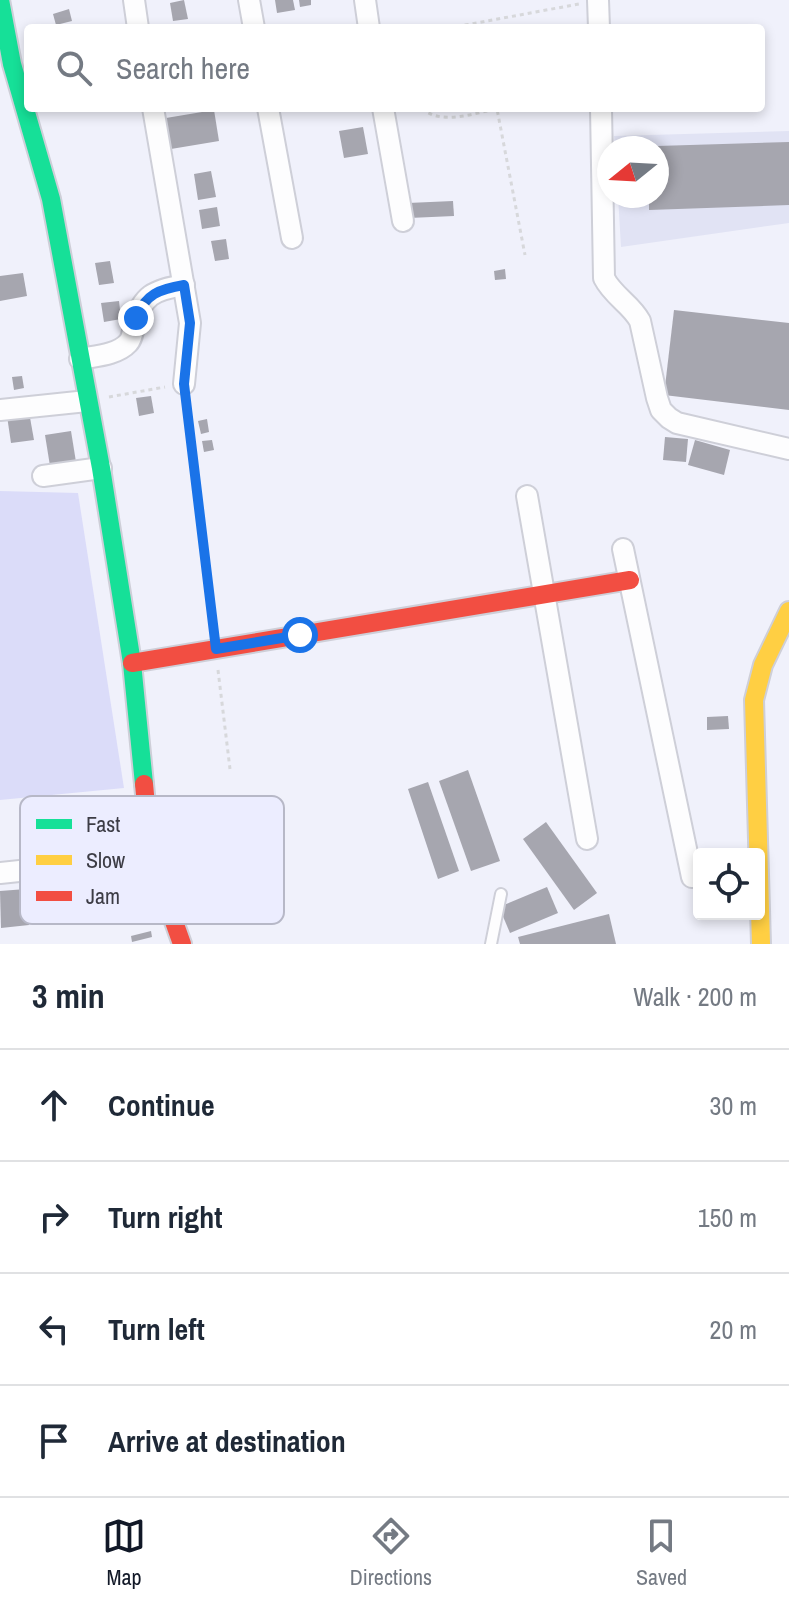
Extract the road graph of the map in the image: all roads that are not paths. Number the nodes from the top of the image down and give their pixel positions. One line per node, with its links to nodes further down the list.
1 (0, 0): 10 (street)
2 (134, 0): 6 (street)
3 (249, 0): 7 (street)
4 (365, 0): 8 (street)
5 (598, 0): 9 (street)
6 (137, 24)
7 (253, 24)
8 (368, 24)
9 (599, 24)
10 (24, 106)
11 (26, 112): 19 (street)
12 (154, 112): 18 (street)
13 (269, 112): 17 (street)
14 (384, 112): 16 (street)
15 (601, 112): 23 (street)
16 (403, 221)
17 (292, 238)
18 (184, 285): 19 (street); 20 (street)
19 (80, 359): 21 (street)
20 (184, 384)
21 (87, 401): 22 (street); 24 (street)
22 (0, 410)
23 (789, 449)
24 (101, 468): 25 (street); 31 (street)
25 (43, 476)
26 (527, 496): 29 (street)
27 (623, 549): 28 (street)
28 (630, 580): 29 (street); 36 (street)
29 (543, 595): 31 (street); 33 (street)
30 (789, 611): 41 (street)
31 (132, 663): 32 (street)
32 (145, 796)
33 (587, 839)
34 (20, 871): 35 (street)
35 (0, 873)
36 (692, 877)
37 (501, 894): 40 (lane)
38 (175, 924): 39 (street)
39 (182, 944)
40 (491, 944)
41 (761, 944)

